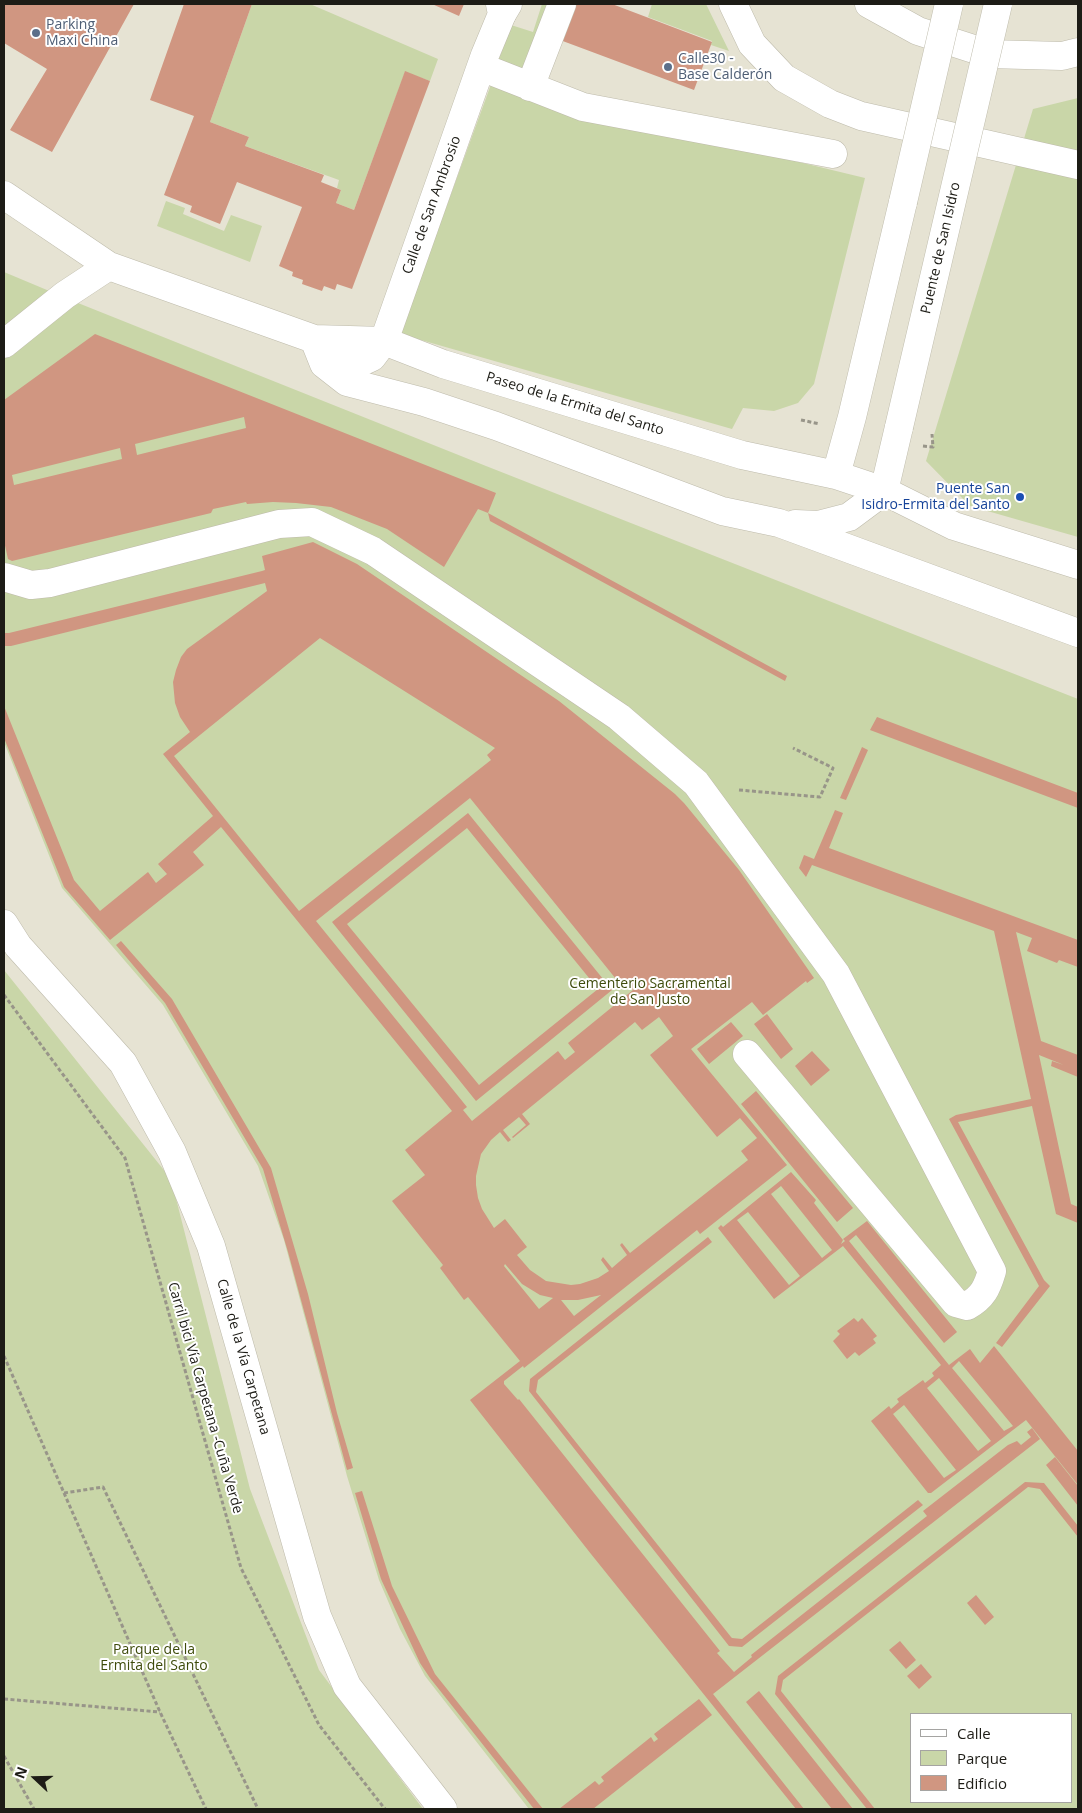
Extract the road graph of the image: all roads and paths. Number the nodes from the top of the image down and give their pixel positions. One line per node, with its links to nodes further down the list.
1 (562, 4): 9 (main road)
2 (733, 4): 11 (main road)
3 (869, 4): 7 (main road)
4 (949, 4): 20 (main road, bridge)
5 (998, 4): 21 (main road, Puente de San Isidro, bridge)
6 (503, 7): 8 (main road, Calle de San Ambrosio)
7 (1078, 52)
8 (481, 67): 9 (main road); 15 (main road, Calle de San Ambrosio)
9 (530, 87): 10 (main road)
10 (833, 154)
11 (1078, 165)
12 (4, 195): 13 (main road, Paseo de la Ermita del Santo)
13 (109, 266): 14 (main road, Paseo de la Ermita del Santo); 16 (main road)
14 (314, 339): 15 (main road, Paseo de la Ermita del Santo); 17 (main road)
15 (384, 342): 17 (main road, Calle de San Ambrosio); 20 (main road, Paseo de la Ermita del Santo)
16 (4, 344)
17 (324, 364): 23 (main road)
18 (932, 434): 19 (path)
19 (933, 447)
20 (836, 475): 21 (main road, Paseo de la Ermita del Santo); 22 (main road)
21 (884, 491): 22 (main road); 24 (main road, Paseo de la Ermita del Santo)
22 (849, 517): 23 (main road); 25 (main road)
23 (779, 523): 25 (main road)
24 (1078, 565)
25 (893, 566): 27 (main road)
26 (4, 577): 32 (main road)
27 (1078, 633)
28 (793, 748): 29 (path)
29 (735, 790)
30 (4, 924): 42 (main road, Calle de la Vía Carpetana)
31 (4, 995): 41 (path, Carril bici Vía Carpetana -Cuña Verde)
32 (747, 1054)
33 (4, 1356): 34 (path)
34 (64, 1494): 36 (path); 40 (path)
35 (4, 1699): 36 (path)
36 (160, 1712): 39 (path)
37 (4, 1756): 38 (path)
38 (34, 1809)
39 (206, 1809)
40 (258, 1809)
41 (385, 1809)
42 (442, 1809)

